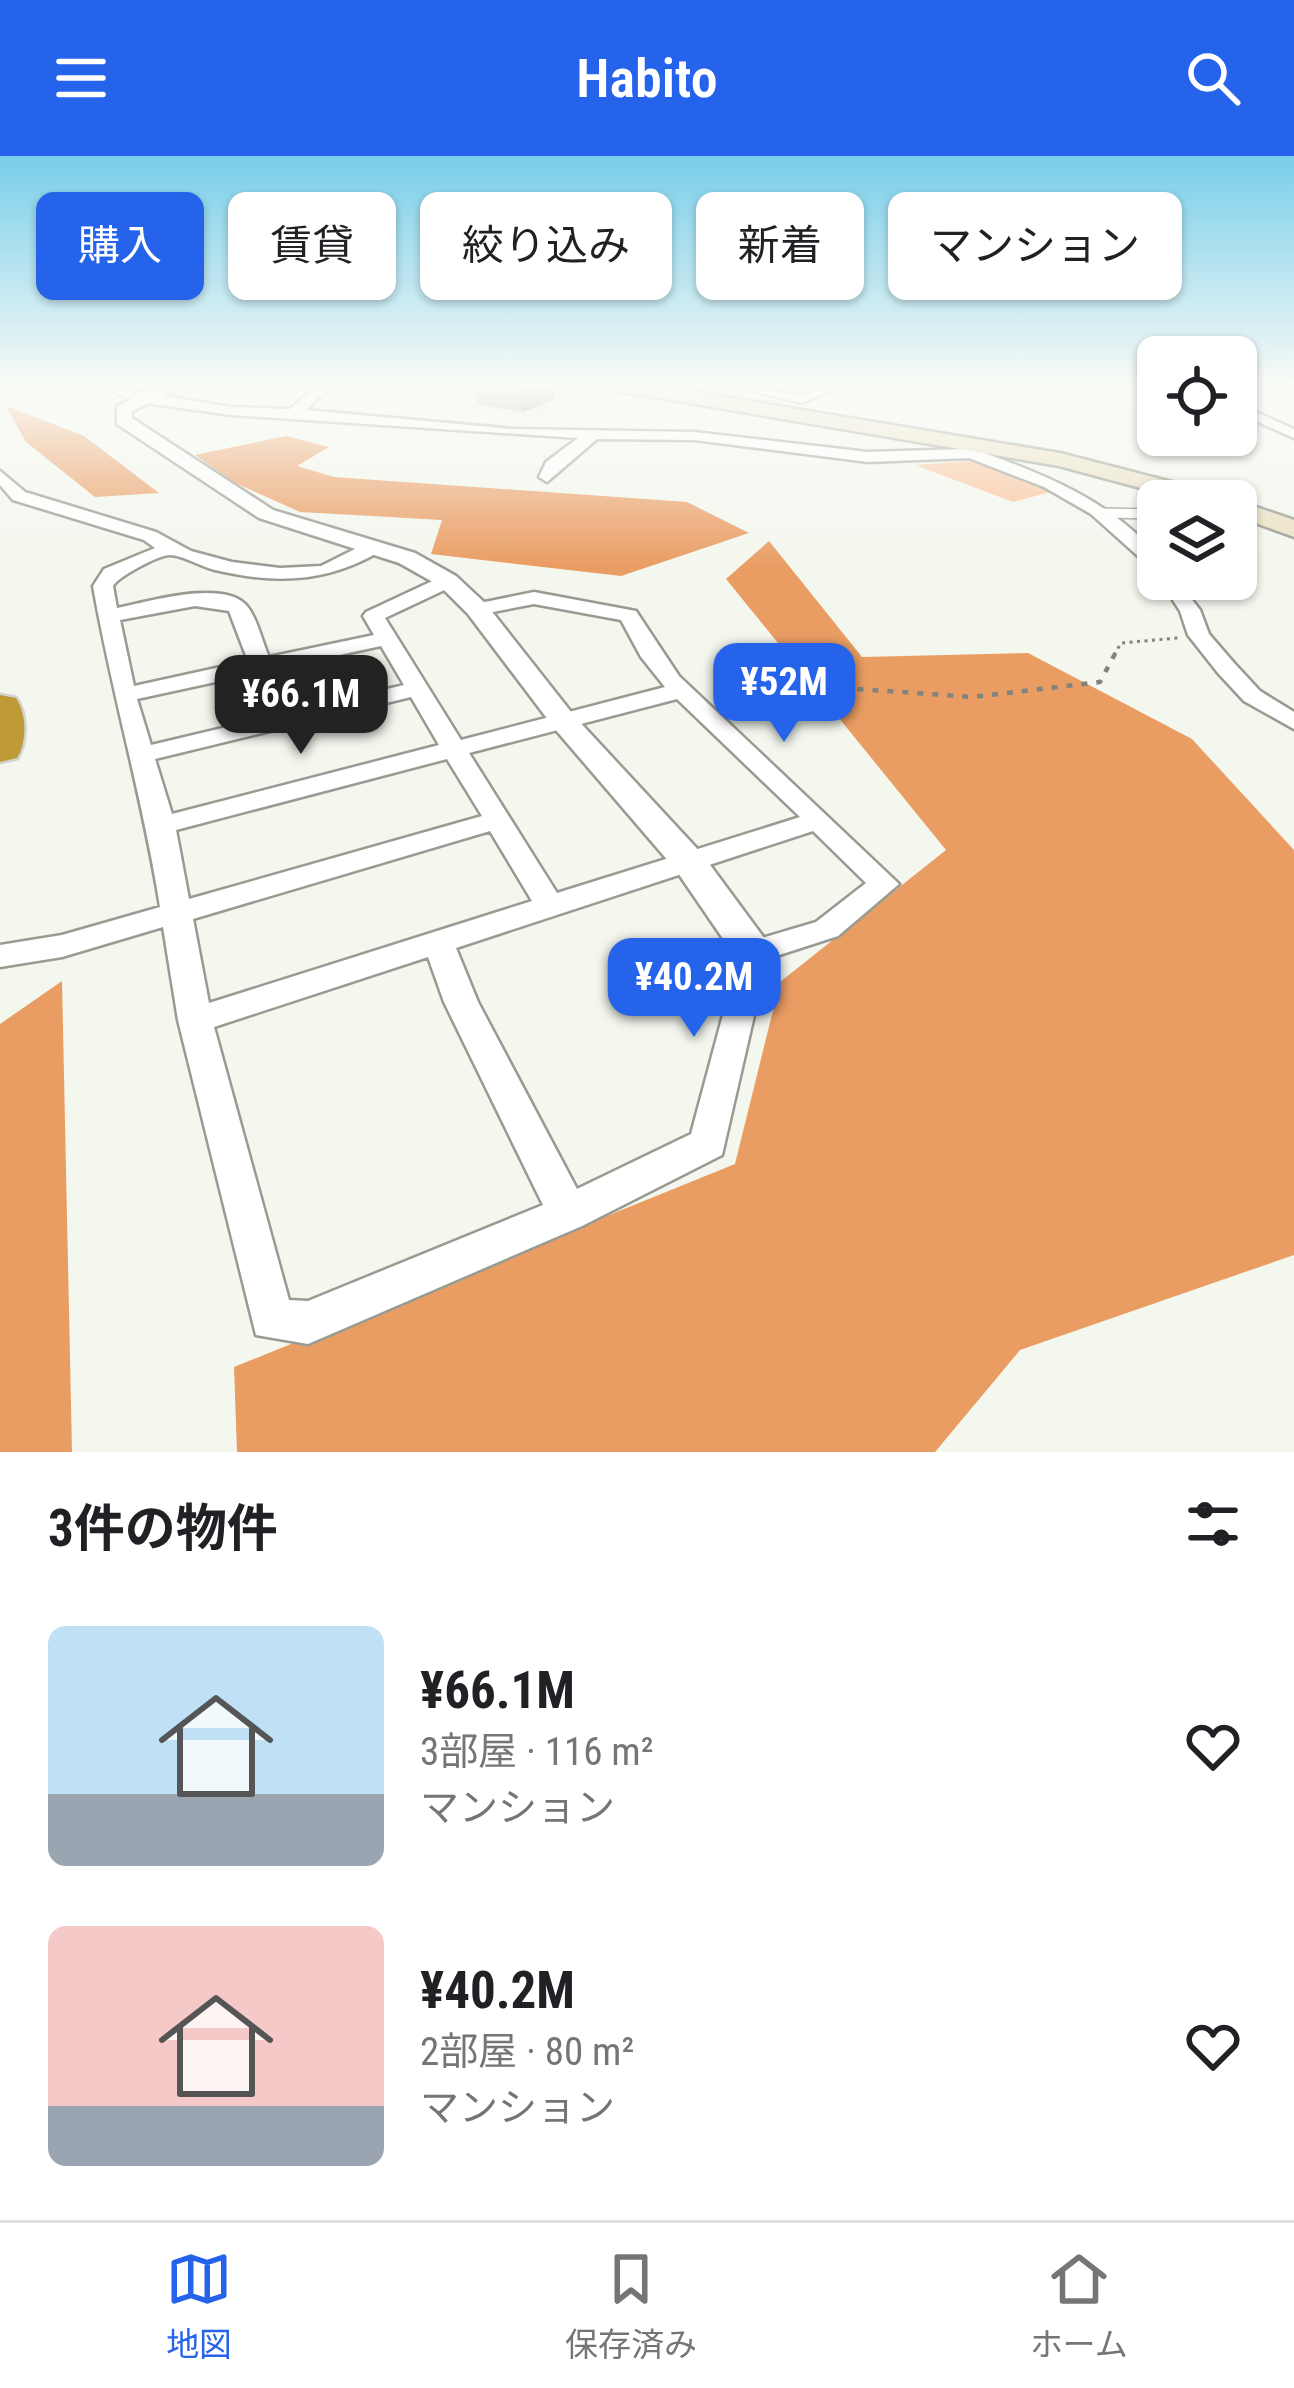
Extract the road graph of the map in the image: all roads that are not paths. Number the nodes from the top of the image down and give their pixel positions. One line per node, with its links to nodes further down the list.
1 (158, 444): 15 (street)
2 (580, 444): 8 (street)
3 (775, 444): 6 (street)
4 (947, 444): 6 (street)
5 (948, 444): 6 (main road)
6 (973, 449): 9 (main road); 10 (street)
7 (0, 476): 16 (street)
8 (547, 477)
9 (1142, 480)
10 (1103, 513): 11 (lane); 14 (street)
11 (1137, 514)
12 (1257, 518): 13 (main road)
13 (1287, 529)
14 (1137, 543)
15 (372, 548): 16 (street); 17 (street)
16 (166, 550): 20 (street)
17 (448, 581): 19 (street); 21 (street)
18 (1182, 600): 27 (street)
19 (477, 609): 24 (street); 28 (street)
20 (109, 616): 22 (street); 25 (street)
21 (384, 639): 22 (street); 23 (street)
22 (262, 665): 25 (street)
23 (417, 689): 30 (street); 31 (street)
24 (679, 691): 28 (street); 33 (street)
25 (124, 695): 31 (street)
26 (0, 708): 29 (highway)
27 (1294, 722)
28 (565, 723): 30 (street); 35 (street)
29 (0, 748)
30 (456, 749): 32 (street); 34 (street)
31 (142, 755): 34 (street)
32 (499, 820): 36 (street); 37 (street)
33 (816, 821): 35 (street); 39 (street)
34 (161, 825): 37 (street)
35 (689, 862): 36 (street); 39 (street)
36 (550, 906): 38 (street)
37 (176, 914): 40 (street); 41 (street)
38 (440, 944): 41 (street); 42 (street)
39 (753, 952): 42 (street)
40 (0, 956)
41 (195, 1020): 42 (street)
42 (568, 1213)

